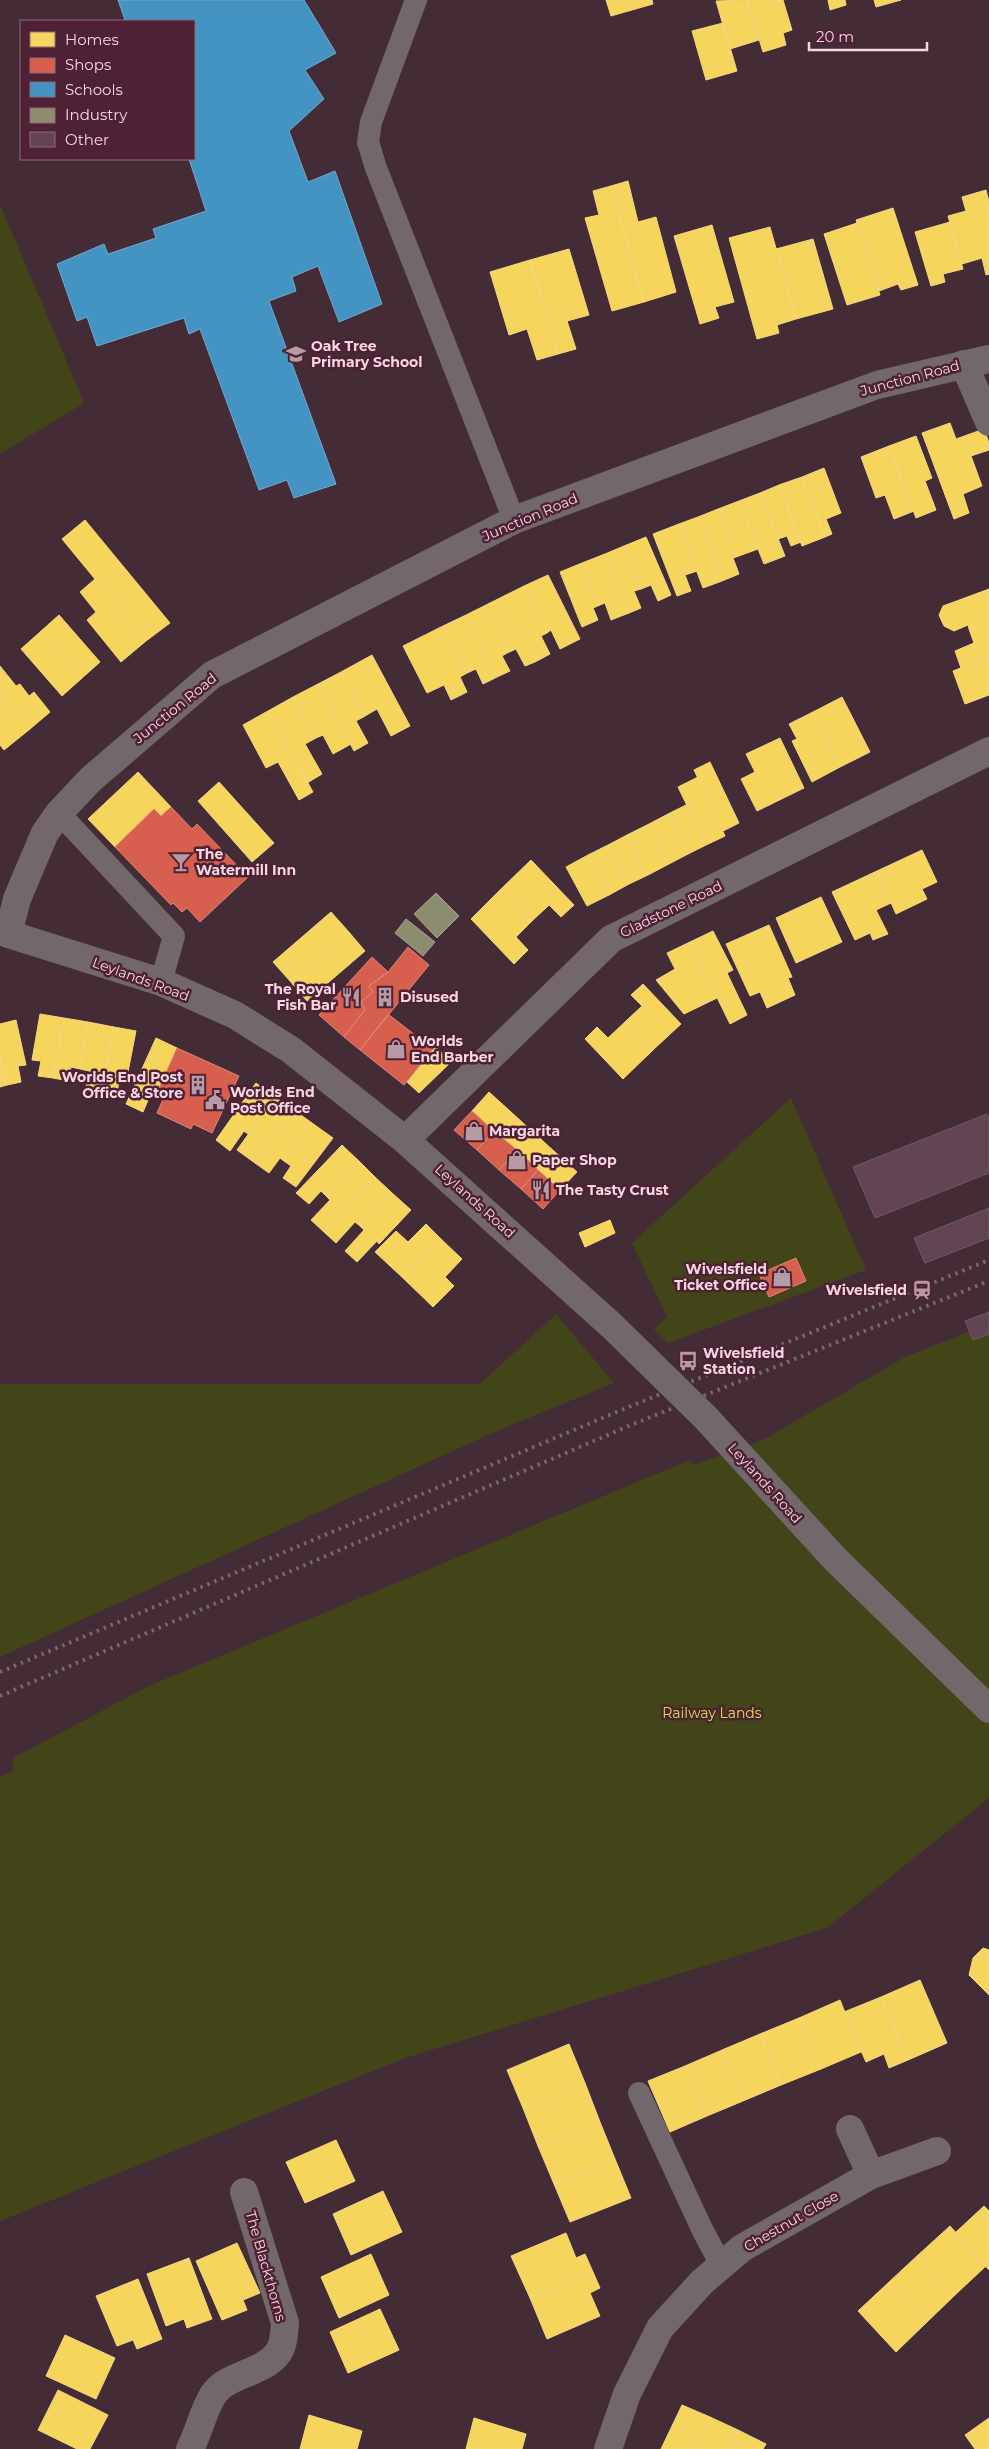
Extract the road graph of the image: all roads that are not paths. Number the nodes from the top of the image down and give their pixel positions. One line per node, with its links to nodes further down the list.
1 (416, 0): 4 (lane)
2 (976, 361): 3 (street); 4 (street, Junction Road)
3 (989, 422)
4 (514, 520): 6 (street, Junction Road)
5 (989, 751): 10 (street, Gladstone Road)
6 (90, 780): 7 (street, Leylands Road)
7 (59, 813): 8 (street, Leylands Road); 9 (lane)
8 (4, 936): 9 (street, Leylands Road)
9 (161, 982): 10 (street, Leylands Road)
10 (406, 1140): 11 (street, Leylands Road)
11 (989, 1709)
12 (639, 2093): 17 (lane)
13 (850, 2129): 15 (street)
14 (937, 2151): 15 (street, Chestnut Close)
15 (871, 2175): 17 (street, Chestnut Close)
16 (244, 2192): 18 (street, The Blackthorns)
17 (722, 2265): 19 (street, Chestnut Close)
18 (190, 2449)
19 (608, 2449)

